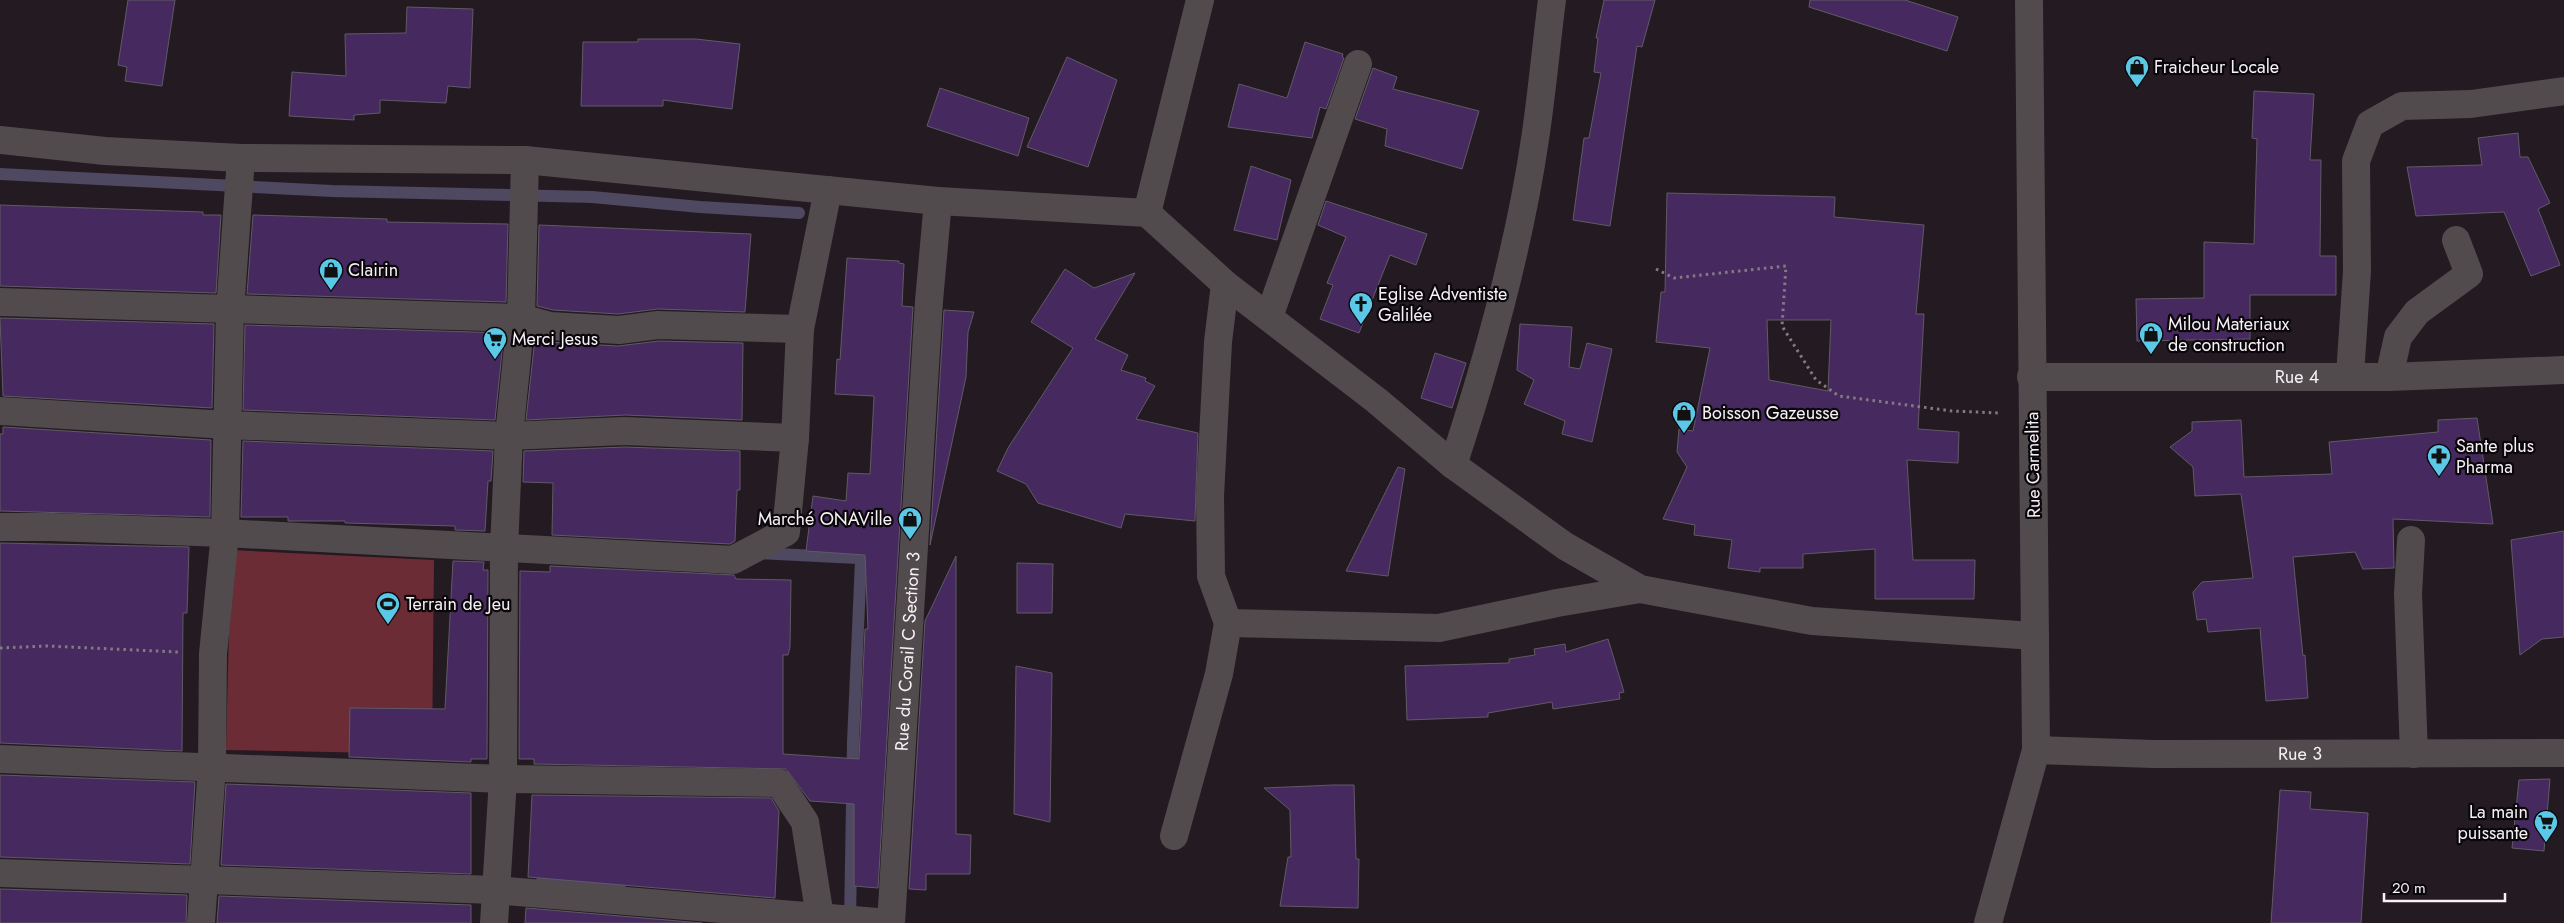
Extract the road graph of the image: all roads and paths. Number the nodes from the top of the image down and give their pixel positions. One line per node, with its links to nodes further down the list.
1 (1200, 0): 11 (street)
2 (1552, 0): 29 (street)
3 (2029, 0): 22 (street, Rue Carmelita)
4 (1358, 64): 17 (street)
5 (2564, 91): 21 (street)
6 (0, 140): 7 (street)
7 (241, 158): 8 (street); 16 (street)
8 (525, 160): 9 (street); 18 (street)
9 (828, 190): 10 (street); 19 (street)
10 (938, 201): 11 (street); 53 (street, Rue du Corail C Section 3)
11 (1147, 214): 14 (street)
12 (2456, 240): 23 (street)
13 (1656, 269): 25 (path)
14 (1225, 284): 17 (street); 35 (street)
15 (0, 302): 16 (street)
16 (230, 310): 18 (street); 26 (street)
17 (1269, 317): 29 (street)
18 (522, 318): 19 (street); 27 (street)
19 (800, 329): 28 (street)
20 (2564, 370): 23 (street, Rue 4)
21 (2350, 376): 22 (street, Rue 4); 23 (street, Rue 4)
22 (2032, 377): 25 (street, Rue Carmelita)
23 (2390, 377)
24 (0, 411): 26 (street)
25 (2032, 415): 36 (street, Rue Carmelita)
26 (227, 425): 27 (street); 31 (street)
27 (509, 436): 28 (street); 33 (street)
28 (795, 438): 33 (street)
29 (1453, 464): 34 (street)
30 (0, 528): 31 (street)
31 (225, 533): 33 (street); 38 (street)
32 (2411, 540): 41 (street)
33 (504, 548): 44 (street)
34 (1640, 589): 35 (street); 36 (street)
35 (1228, 623): 45 (street)
36 (2035, 636): 39 (street, Rue Carmelita)
37 (0, 648): 38 (path)
38 (213, 654): 43 (street)
39 (2036, 750): 41 (street, Rue 3); 54 (street, Rue Carmelita)
40 (2564, 753): 41 (street, Rue 3)
41 (2414, 754)
42 (0, 759): 43 (street)
43 (212, 766): 44 (street); 47 (street)
44 (503, 779): 48 (street); 49 (street)
45 (1174, 836)
46 (0, 873): 47 (street)
47 (204, 880): 48 (street); 51 (street)
48 (495, 890): 50 (street); 52 (street)
49 (820, 917): 50 (street); 53 (street)
50 (793, 919)
51 (201, 923)
52 (494, 923)
53 (890, 923)
54 (1988, 923)

